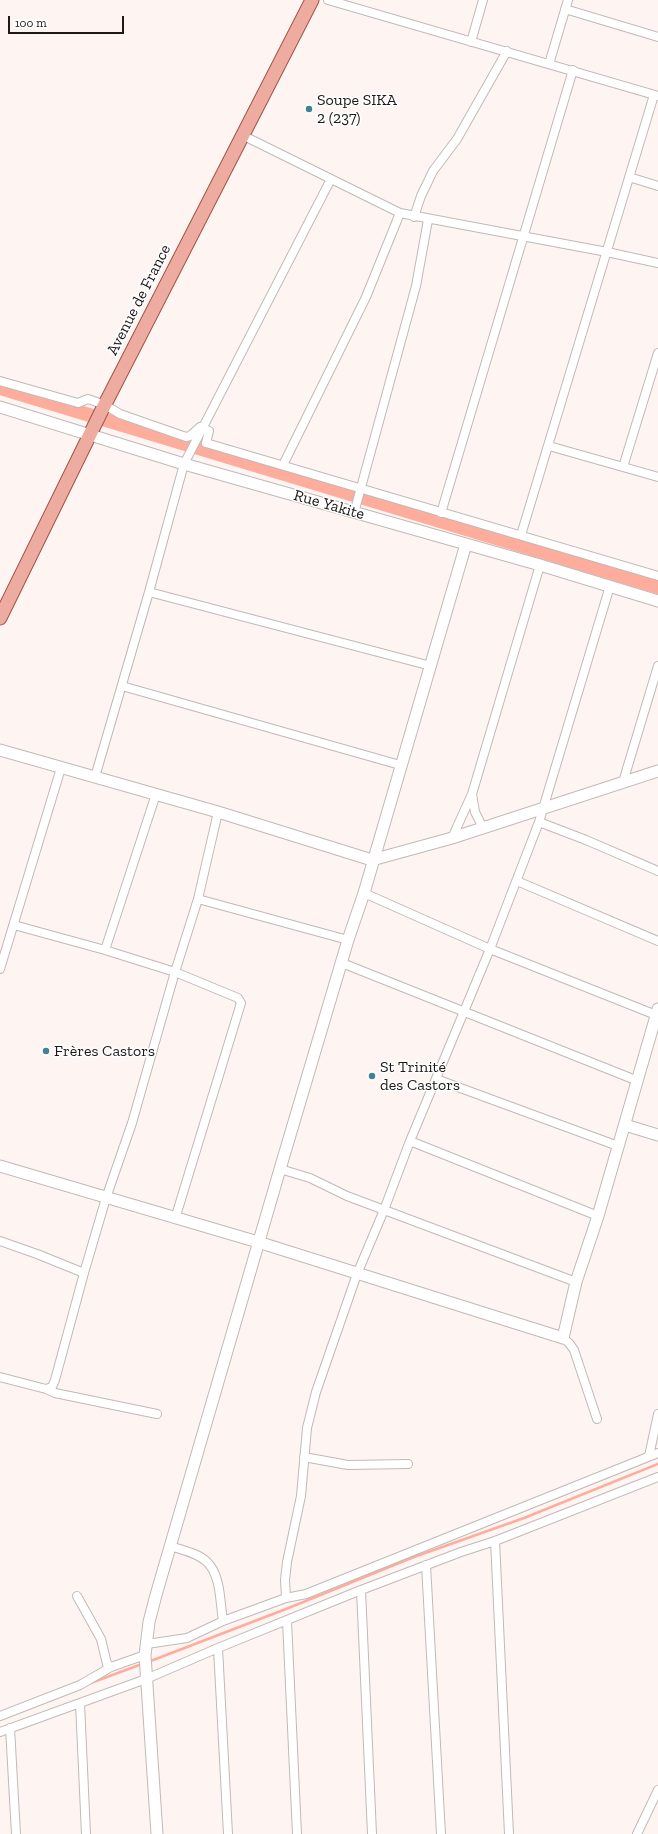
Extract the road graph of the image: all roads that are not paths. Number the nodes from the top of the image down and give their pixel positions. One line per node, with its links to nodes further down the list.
1 (312, 0): 12 (main road, Avenue de France)
2 (328, 0): 7 (street)
3 (483, 0): 7 (street)
4 (568, 0): 5 (street)
5 (565, 9): 6 (street); 9 (street)
6 (658, 37)
7 (472, 42): 8 (street)
8 (507, 51): 9 (street); 17 (street)
9 (550, 64): 10 (street)
10 (573, 70): 11 (street); 19 (street)
11 (656, 95): 13 (street)
12 (242, 135): 14 (street); 25 (main road, Avenue de France)
13 (629, 177): 15 (street); 20 (street)
14 (331, 179): 16 (street); 26 (street)
15 (658, 186)
16 (400, 213): 17 (street); 30 (street)
17 (414, 217): 18 (street)
18 (428, 220): 19 (street); 33 (street)
19 (523, 236): 20 (street); 35 (street)
20 (607, 252): 21 (street); 28 (street)
21 (658, 263)
22 (658, 353): 31 (street)
23 (0, 381): 25 (street)
24 (0, 407): 27 (street, Rue Yakite)
25 (103, 408): 26 (street); 27 (main road, Avenue de France)
26 (204, 428): 29 (street); 30 (street)
27 (92, 430): 29 (street, Rue Yakite); 43 (main road, Avenue de France)
28 (549, 446): 31 (street); 36 (street)
29 (185, 463): 34 (street, Rue Yakite); 41 (street)
30 (282, 465): 33 (street)
31 (623, 467): 32 (street)
32 (658, 477)
33 (361, 489): 34 (street); 35 (street)
34 (354, 513): 37 (street, Rue Yakite)
35 (441, 513): 36 (street)
36 (521, 535): 39 (street)
37 (466, 544): 38 (street, Rue Yakite); 44 (street)
38 (540, 565): 40 (street, Rue Yakite); 54 (street)
39 (658, 576)
40 (610, 586): 42 (street, Rue Yakite); 55 (street)
41 (149, 592): 44 (street); 46 (street)
42 (658, 601)
43 (0, 618)
44 (431, 666): 48 (street)
45 (658, 666): 52 (street)
46 (122, 686): 48 (street); 51 (street)
47 (0, 750): 49 (street)
48 (400, 765): 60 (street)
49 (61, 768): 51 (street); 65 (street)
50 (658, 771): 52 (street)
51 (95, 777): 53 (street)
52 (623, 782): 55 (street)
53 (156, 794): 56 (street); 68 (street)
54 (472, 794): 58 (street); 59 (street)
55 (543, 809): 57 (street); 58 (street)
56 (218, 812): 60 (street); 64 (street)
57 (539, 822): 61 (street); 62 (street)
58 (483, 828): 59 (street)
59 (452, 838): 60 (street)
60 (372, 860): 63 (street)
61 (658, 871)
62 (517, 881): 67 (street); 69 (street)
63 (364, 893): 66 (street); 69 (street)
64 (198, 899): 66 (street); 72 (street)
65 (14, 925): 68 (street); 71 (street)
66 (348, 940): 70 (street)
67 (658, 941)
68 (105, 950): 72 (street)
69 (490, 950): 73 (street); 74 (street)
70 (342, 963): 74 (street); 82 (street)
71 (0, 969)
72 (174, 972): 83 (street); 86 (street)
73 (657, 1012): 76 (street)
74 (465, 1013): 75 (street); 76 (street)
75 (436, 1079): 79 (street); 80 (street)
76 (638, 1081): 77 (street)
77 (625, 1125): 78 (street); 80 (street)
78 (658, 1135)
79 (410, 1141): 84 (street); 85 (street)
80 (618, 1146): 85 (street)
81 (0, 1166): 83 (street)
82 (280, 1169): 84 (street); 88 (street)
83 (106, 1198): 86 (street); 89 (street)
84 (384, 1210): 90 (street); 91 (street)
85 (598, 1216): 91 (street)
86 (175, 1218): 88 (street)
87 (0, 1242): 89 (street)
88 (258, 1242): 90 (street); 104 (street)
89 (84, 1273): 94 (street)
90 (357, 1274): 92 (street); 100 (street)
91 (576, 1282): 92 (street)
92 (563, 1338): 97 (street)
93 (0, 1377): 94 (street)
94 (46, 1389): 95 (street)
95 (157, 1414)
96 (658, 1414): 99 (street)
97 (597, 1420)
98 (658, 1453): 99 (street)
99 (649, 1456): 108 (street)
100 (304, 1457): 101 (street); 108 (street)
101 (408, 1464)
102 (658, 1476): 103 (street)
103 (495, 1541): 105 (street); 127 (street)
104 (170, 1546): 109 (street); 112 (street)
105 (426, 1565): 106 (street); 126 (street)
106 (361, 1590): 110 (street); 125 (street)
107 (77, 1596): 113 (street)
108 (286, 1598): 109 (street)
109 (223, 1621): 112 (street)
110 (287, 1621): 111 (street); 124 (street)
111 (218, 1648): 114 (street); 123 (street)
112 (146, 1649): 113 (street); 114 (street)
113 (112, 1667): 116 (street)
114 (146, 1677): 115 (street); 122 (street)
115 (80, 1703): 117 (street); 121 (street)
116 (0, 1716)
117 (10, 1728): 118 (street); 120 (street)
118 (0, 1732)
119 (658, 1790): 128 (street)
120 (16, 1834)
121 (86, 1834)
122 (157, 1834)
123 (228, 1834)
124 (297, 1834)
125 (372, 1834)
126 (441, 1834)
127 (509, 1834)
128 (637, 1834)

